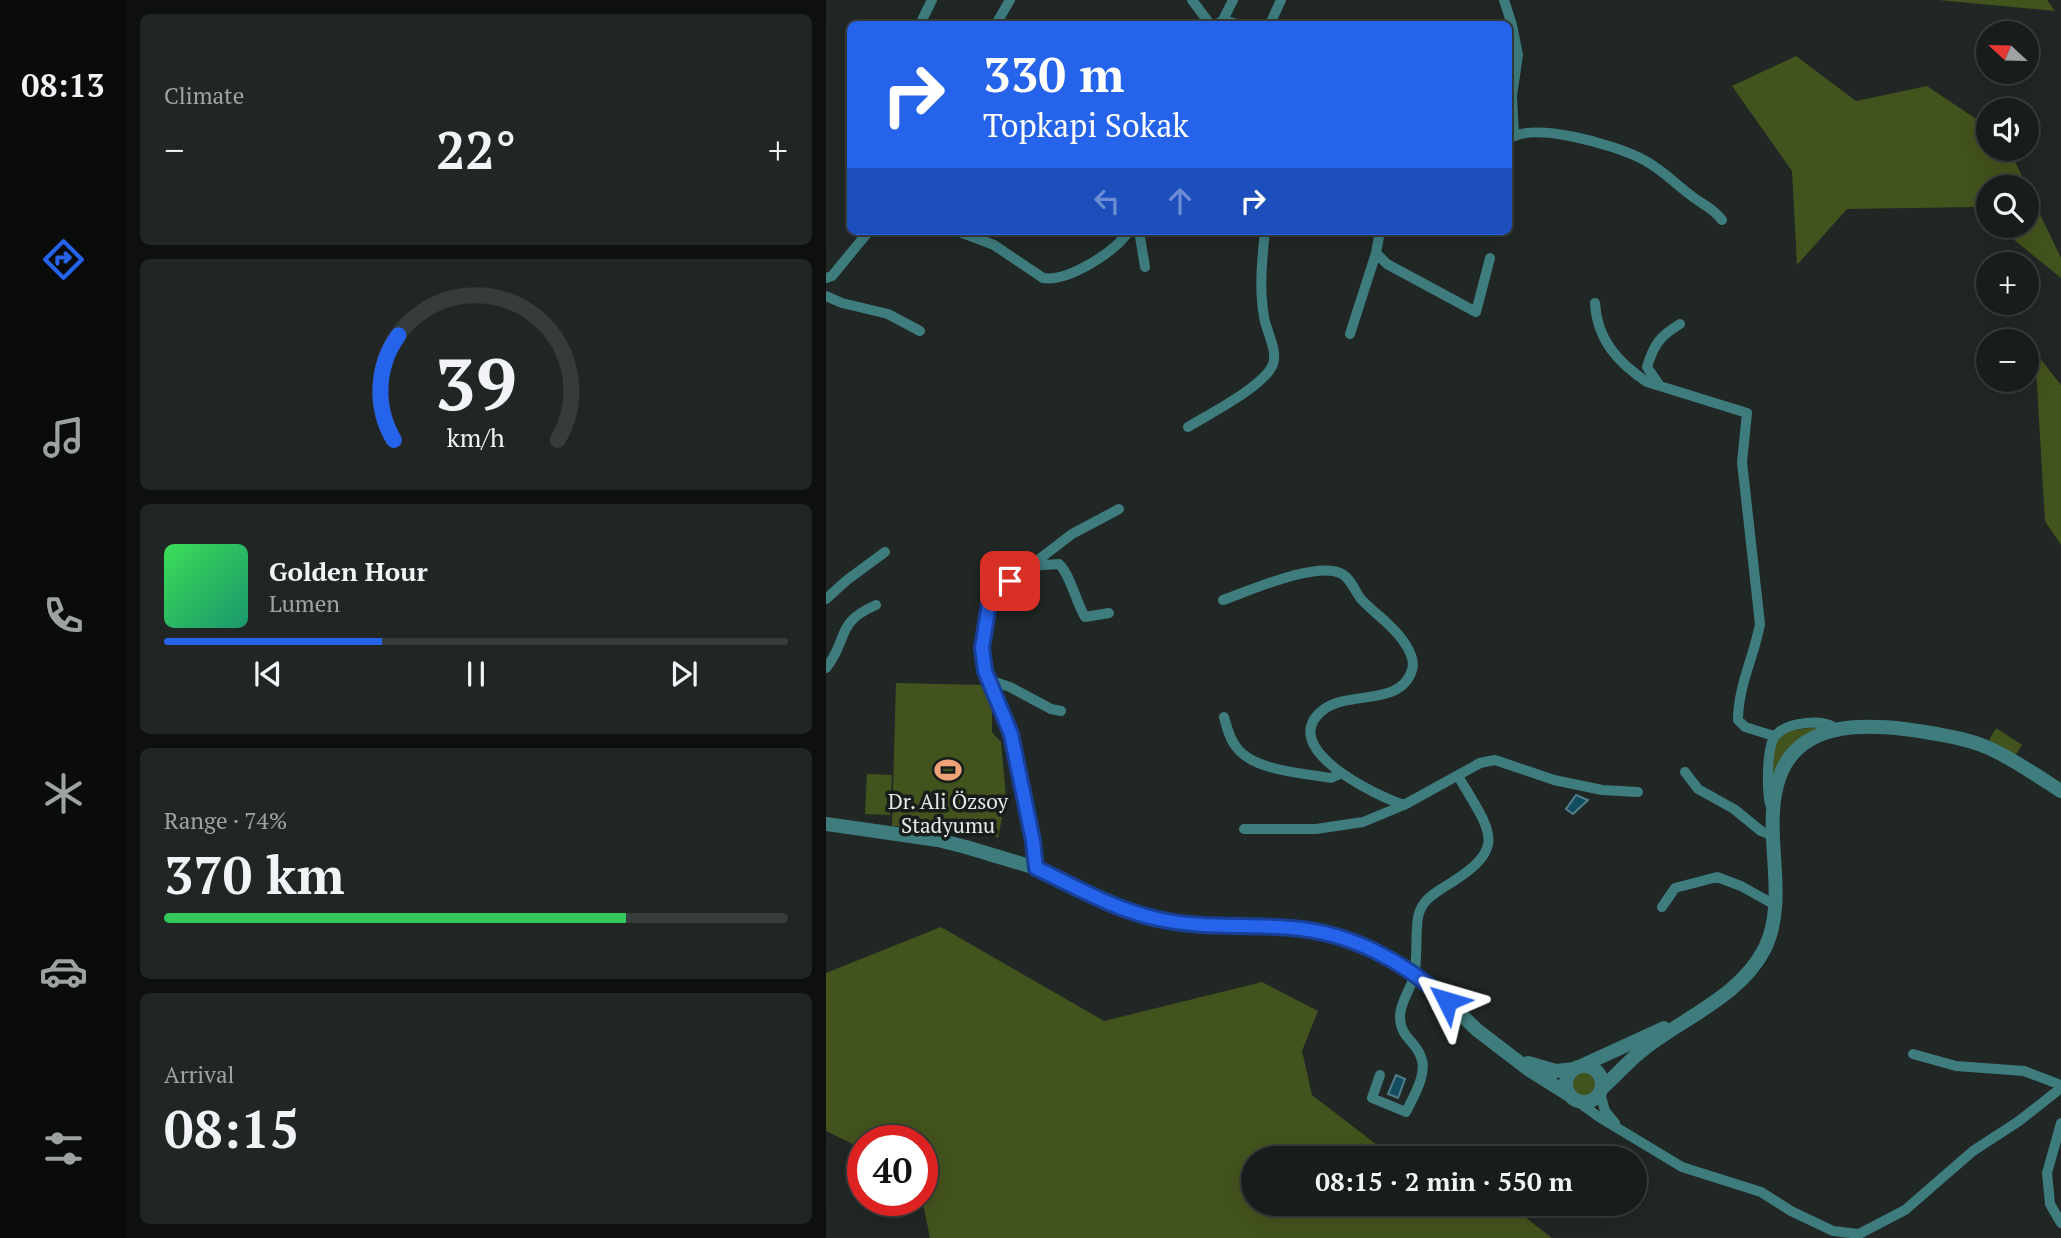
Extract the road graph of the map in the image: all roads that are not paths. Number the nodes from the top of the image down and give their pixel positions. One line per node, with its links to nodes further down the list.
1 (932, 0): 7 (street)
2 (1010, 0): 8 (street)
3 (1192, 0): 9 (street)
4 (1233, 0): 10 (street)
5 (1282, 0): 11 (street)
6 (1504, 0): 12 (street)
7 (922, 21)
8 (998, 21)
9 (1208, 21)
10 (1222, 21)
11 (1272, 21)
12 (1509, 21)
13 (1512, 31): 14 (street)
14 (1512, 86)
15 (1512, 137): 16 (street)
16 (1722, 220)
17 (866, 235): 26 (street)
18 (968, 235): 19 (street)
19 (1125, 235)
20 (1140, 235): 25 (street)
21 (1265, 235): 33 (street)
22 (1379, 235): 23 (street)
23 (1376, 253): 24 (street); 31 (street)
24 (1490, 258)
25 (1145, 267)
26 (826, 278)
27 (826, 296): 30 (street)
28 (1595, 303): 32 (street)
29 (1680, 324): 32 (street)
30 (920, 331)
31 (1350, 334)
32 (1660, 386): 46 (street)
33 (1188, 427)
34 (1119, 509): 36 (street)
35 (885, 552): 37 (street)
36 (1029, 566): 40 (street); 42 (street)
37 (826, 599)
38 (1223, 600): 48 (street)
39 (876, 605): 41 (street)
40 (1109, 613)
41 (826, 668)
42 (989, 681): 43 (street); 57 (street)
43 (1061, 711)
44 (1224, 718): 48 (street)
45 (1837, 729): 46 (street); 50 (street); 53 (street)
46 (1774, 736): 53 (street)
47 (1685, 772): 56 (street)
48 (1340, 774): 52 (street)
49 (1458, 776): 51 (street); 52 (street); 60 (street)
50 (2061, 791)
51 (1638, 792)
52 (1404, 806): 55 (street)
53 (1773, 816): 56 (street)
54 (826, 824): 57 (street)
55 (1244, 829)
56 (1773, 835): 58 (street)
57 (1036, 868): 60 (street)
58 (1775, 905): 59 (street); 61 (street)
59 (1662, 907)
60 (1414, 975): 63 (street); 65 (street)
61 (1679, 1023): 64 (street); 67 (street)
62 (1913, 1054): 66 (street)
63 (1517, 1059): 64 (street); 68 (street)
64 (1578, 1068): 67 (street); 68 (street)
65 (1380, 1076)
66 (2061, 1086): 70 (street)
67 (1600, 1091): 68 (street); 70 (street)
68 (1574, 1098): 70 (street)
69 (2061, 1123): 71 (street)
70 (1622, 1129)
71 (2061, 1223)

